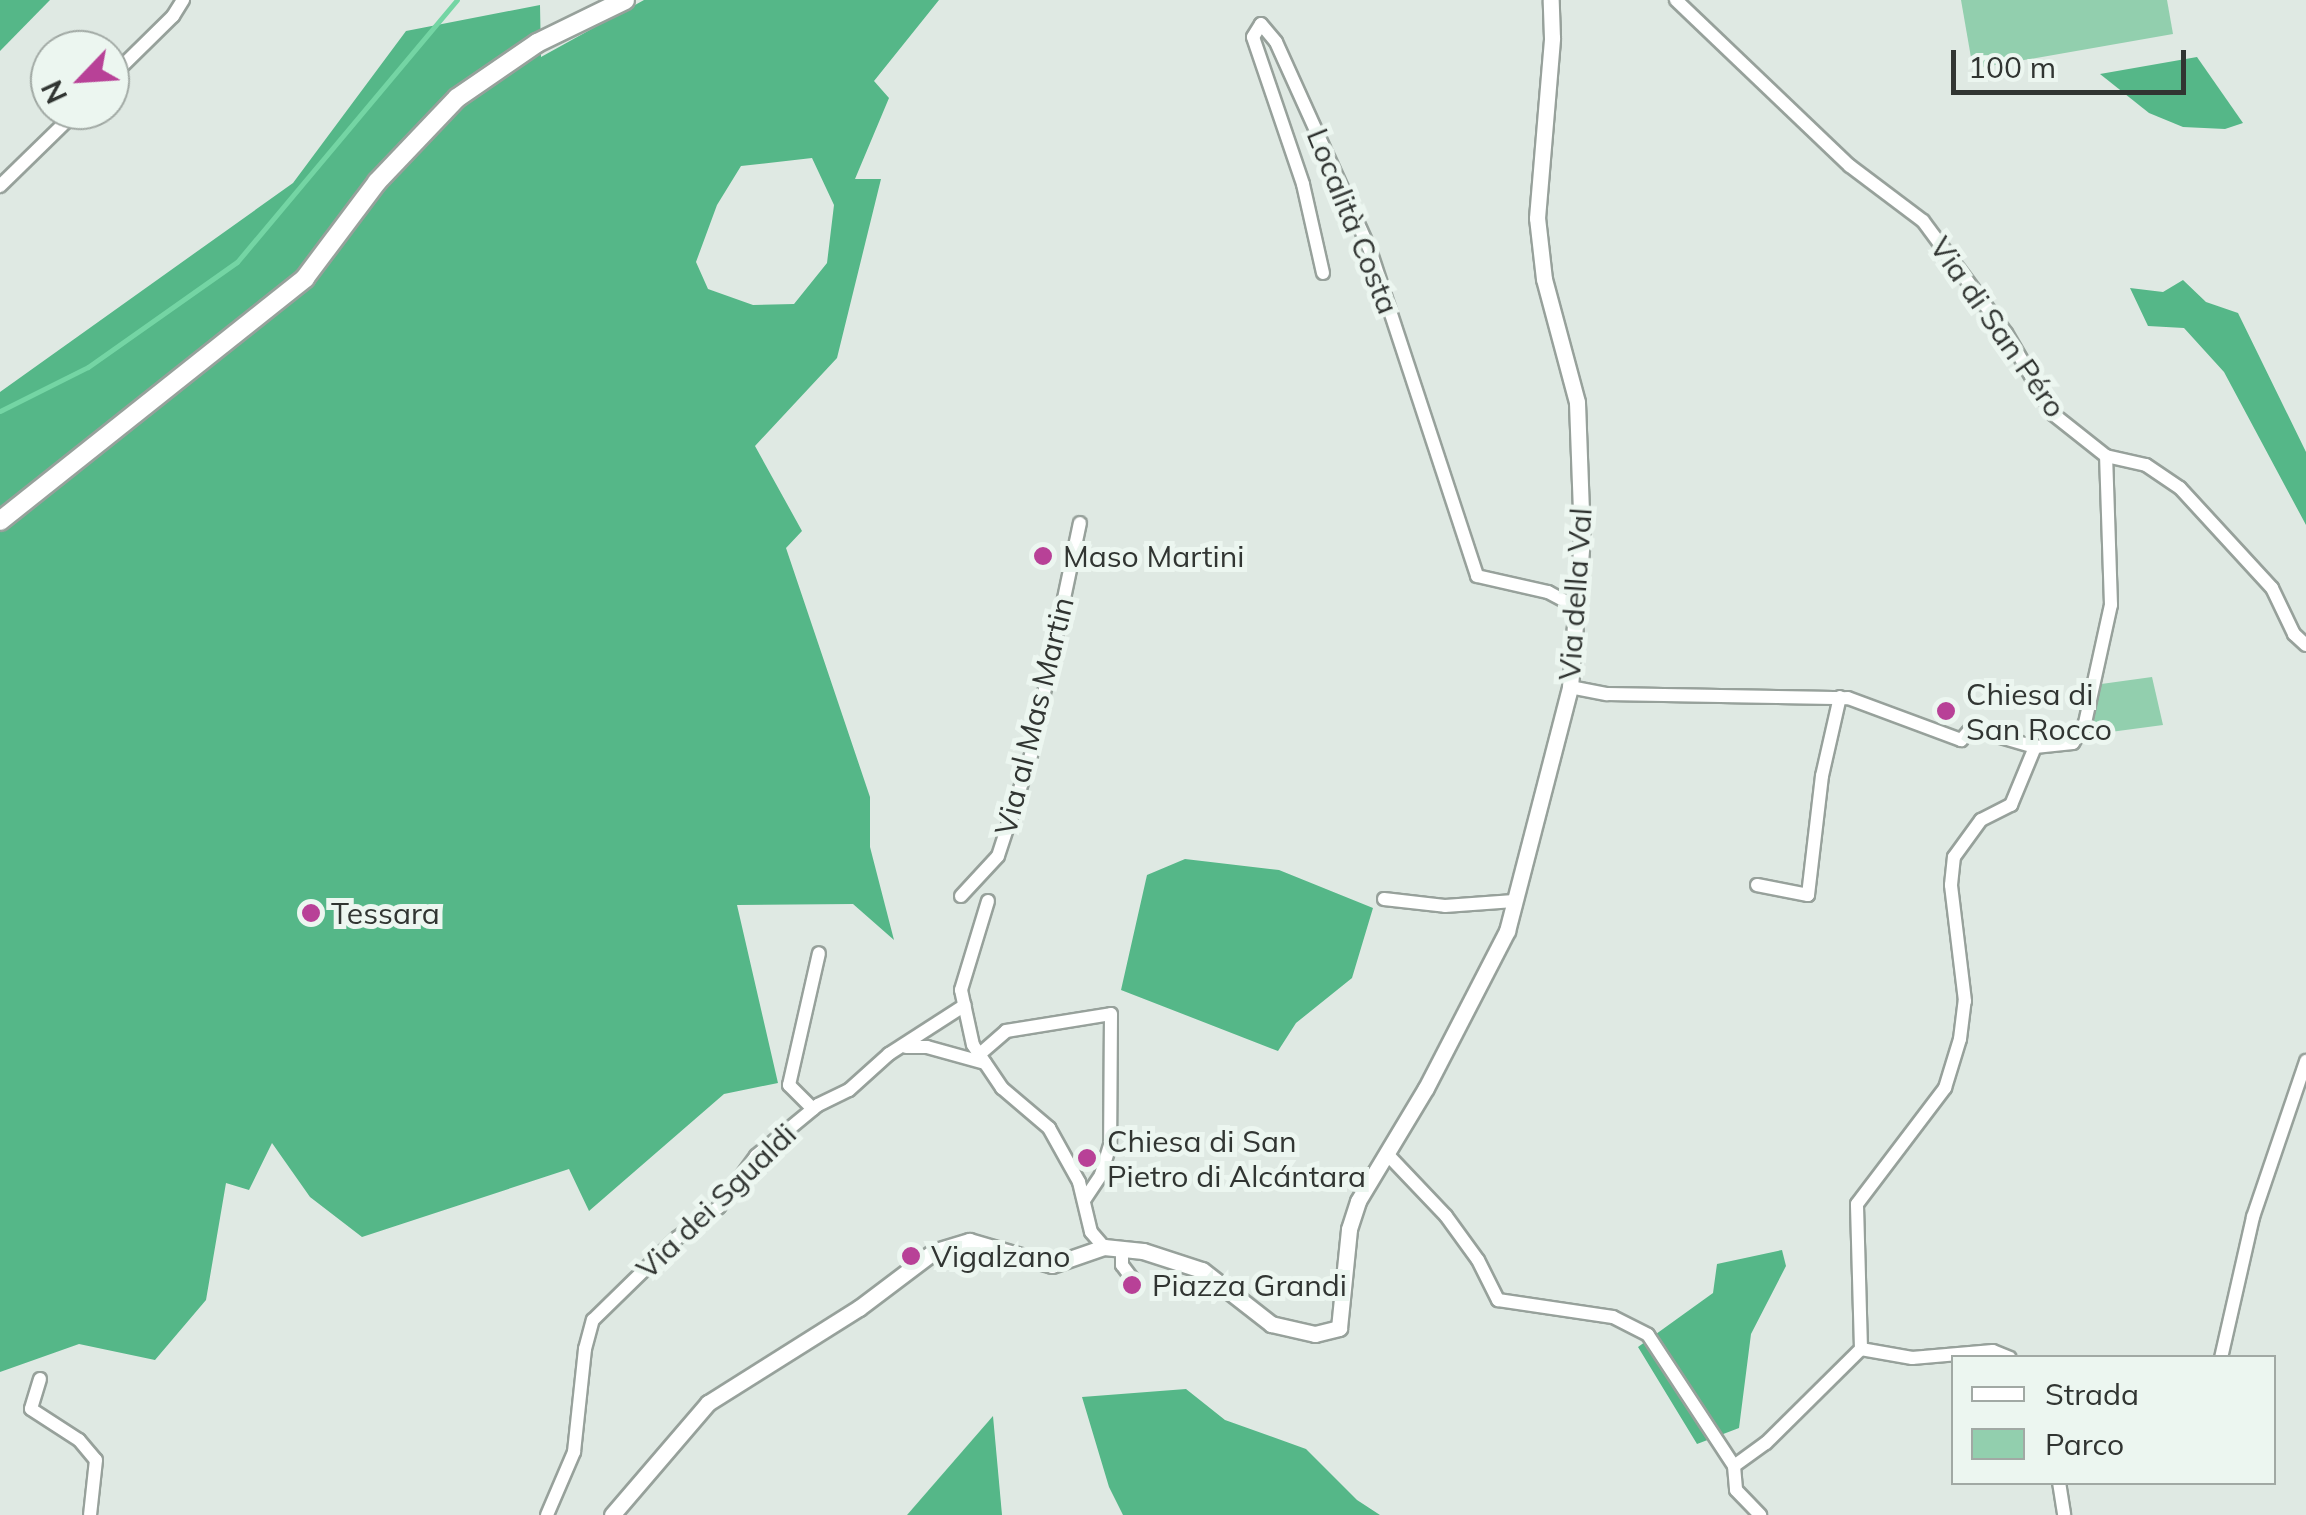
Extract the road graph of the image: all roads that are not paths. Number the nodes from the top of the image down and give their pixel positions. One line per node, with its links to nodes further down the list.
1 (183, 0): 5 (street)
2 (625, 0): 10 (main road)
3 (1551, 0): 12 (street, Via della Val)
4 (1676, 0): 9 (street, Via di San Péro)
5 (130, 59)
6 (57, 130): 7 (street)
7 (0, 186)
8 (1323, 272): 12 (street, Località Costa)
9 (2106, 456): 13 (street); 16 (street)
10 (0, 521)
11 (1080, 522): 18 (street, Via al Mas Martin)
12 (1576, 607): 14 (street, Via della Val)
13 (2305, 641)
14 (1570, 687): 15 (street); 21 (street, Via della Val)
15 (1840, 698): 16 (street); 17 (street)
16 (2035, 747): 33 (street)
17 (1756, 885)
18 (961, 896)
19 (1384, 898): 21 (street)
20 (988, 901): 23 (street)
21 (1514, 902): 28 (street, Via della Val)
22 (819, 953): 27 (street, Via dei Sgualdi)
23 (964, 1006): 24 (street, Via dei Sgualdi); 25 (street)
24 (904, 1048): 25 (street); 27 (street, Via dei Sgualdi)
25 (983, 1058): 29 (street); 29 (street)
26 (2306, 1061): 37 (street)
27 (813, 1108): 42 (street, Via dei Sgualdi)
28 (1388, 1155): 31 (street, Via della Val); 39 (street)
29 (1085, 1199): 30 (street)
30 (1104, 1247): 31 (street); 43 (street)
31 (1122, 1252): 32 (street)
32 (1135, 1282)
33 (1861, 1348): 34 (street); 39 (street)
34 (1951, 1355)
35 (1952, 1355): 36 (street)
36 (2002, 1355)
37 (2221, 1355)
38 (40, 1379): 41 (street)
39 (1734, 1466): 44 (street)
40 (2059, 1485): 45 (street)
41 (90, 1515)
42 (547, 1515)
43 (612, 1515)
44 (1760, 1515)
45 (2064, 1515)

